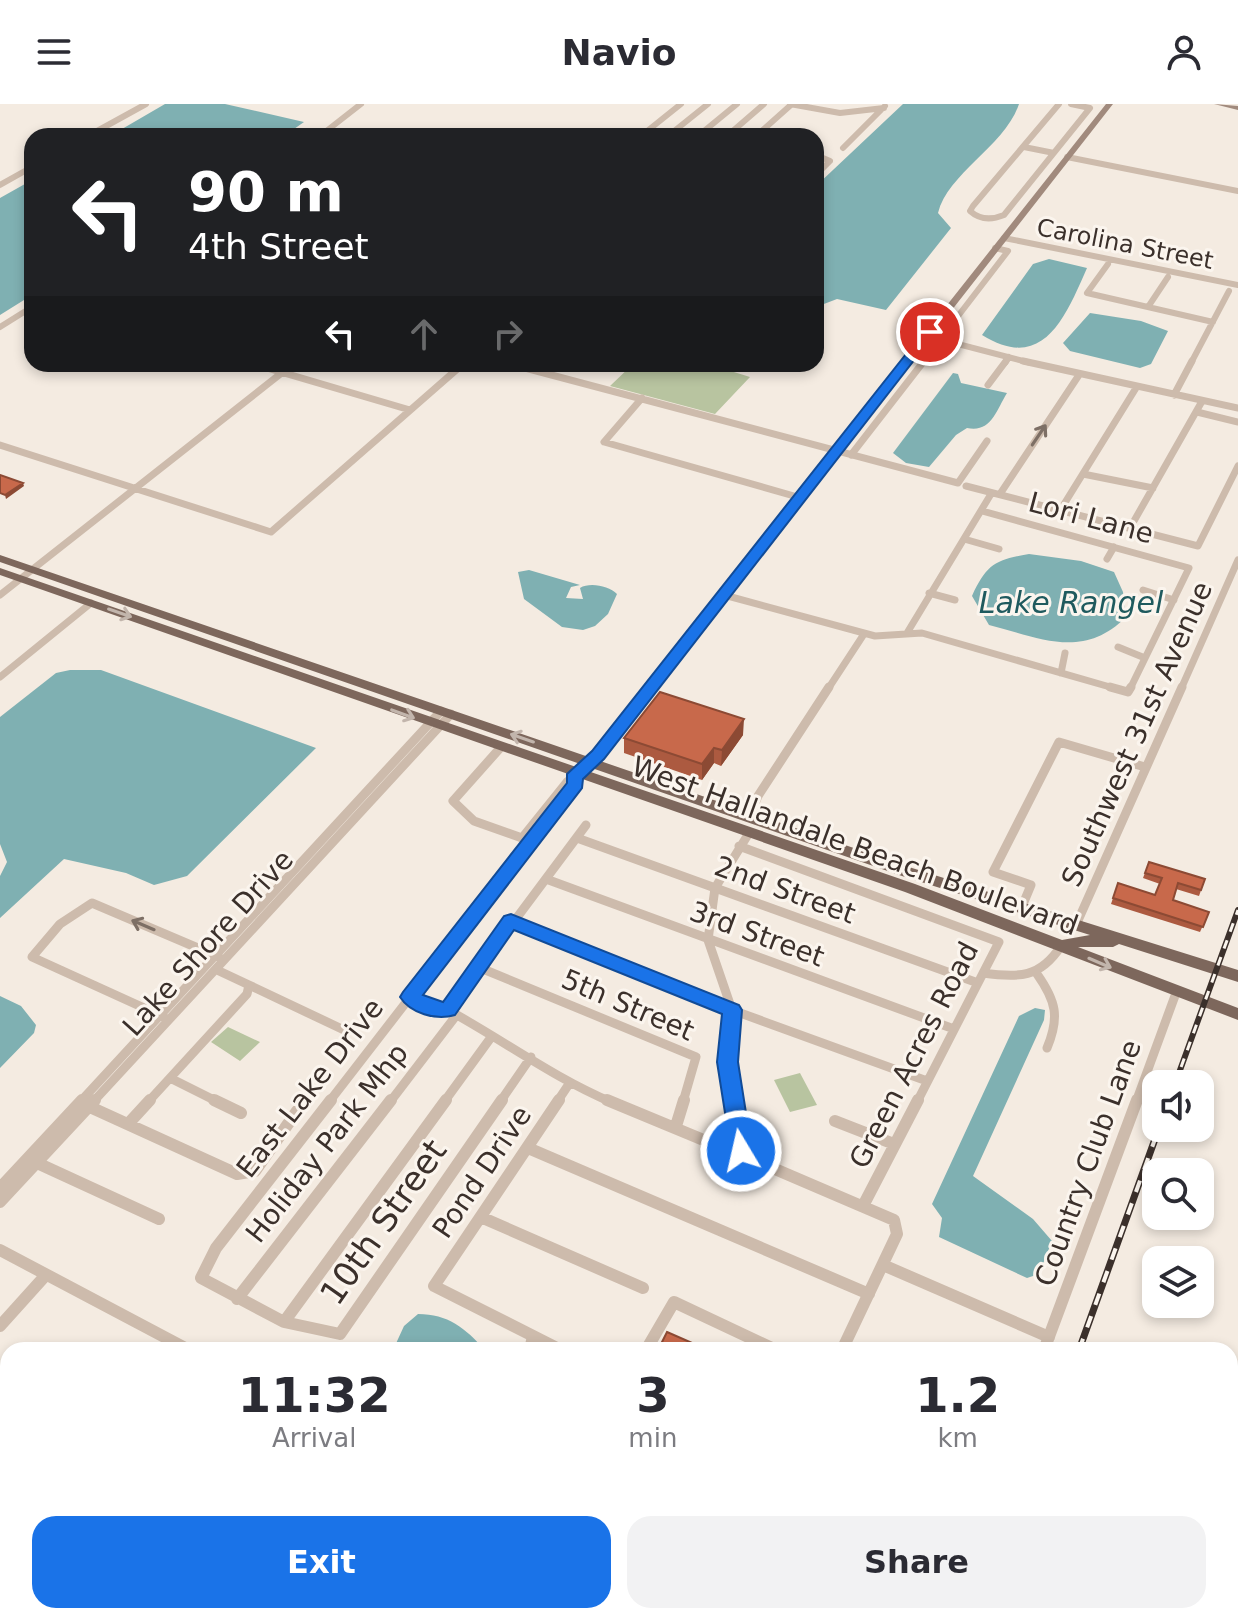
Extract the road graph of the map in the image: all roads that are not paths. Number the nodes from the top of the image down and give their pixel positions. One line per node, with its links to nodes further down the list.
1 (146, 104): 14 (street)
2 (361, 104): 15 (street)
3 (681, 104): 16 (street)
4 (708, 104): 17 (street)
5 (737, 104): 18 (street)
6 (764, 104): 19 (street)
7 (791, 104): 12 (street); 20 (street)
8 (1059, 104): 21 (street)
9 (1071, 104): 23 (street)
10 (1110, 104): 24 (street)
11 (1217, 104): 13 (street)
12 (886, 106): 22 (street)
13 (1238, 108)
14 (102, 128)
15 (330, 128)
16 (651, 128)
17 (678, 128)
18 (708, 128)
19 (736, 128)
20 (765, 128)
21 (1024, 147): 23 (street); 23 (street)
22 (843, 148)
23 (1054, 153)
24 (1067, 157): 27 (street); 28 (street)
25 (24, 172): 26 (street)
26 (0, 185)
27 (1238, 191)
28 (1004, 238): 29 (street); 32 (street, Carolina Street)
29 (995, 248): 38 (street); 39 (street)
30 (1108, 264): 34 (street)
31 (1168, 277): 34 (street)
32 (1238, 285)
33 (1229, 291): 36 (street)
34 (1148, 307): 36 (street)
35 (24, 312): 37 (street)
36 (1213, 322): 47 (street)
37 (0, 327)
38 (927, 336): 39 (street); 56 (street)
39 (941, 340): 40 (street); 57 (street)
40 (1009, 357): 44 (street); 45 (street)
41 (283, 372): 51 (street); 62 (street)
42 (454, 372): 51 (street)
43 (541, 372): 48 (street)
44 (1079, 375): 46 (street); 63 (street, one-way to 44)
45 (988, 385)
46 (1136, 388): 47 (street); 59 (street)
47 (1174, 395): 49 (street)
48 (642, 398): 56 (street); 64 (street)
49 (1201, 403): 50 (street); 52 (street)
50 (1238, 408)
51 (410, 410): 62 (street)
52 (1197, 412): 53 (street); 61 (street)
53 (1238, 422)
54 (987, 441): 60 (street)
55 (0, 445): 62 (street)
56 (836, 451): 57 (street); 64 (street)
57 (851, 455): 60 (street)
58 (1238, 466): 67 (street)
59 (1083, 474): 61 (street); 65 (street)
60 (962, 484): 63 (street)
61 (1153, 488): 67 (street)
62 (135, 489): 74 (street)
63 (995, 494): 65 (street); 66 (street)
64 (801, 498): 80 (street)
65 (1061, 509): 67 (street)
66 (982, 511): 68 (street); 69 (street, Lori Lane)
67 (1130, 528)
68 (964, 539): 70 (street); 78 (street)
69 (1114, 547): 72 (street); 82 (street, Lori Lane)
70 (999, 549)
71 (0, 558): 74 (main road, West Hallandale Beach Boulevard)
72 (1107, 559)
73 (1238, 560): 96 (street, Southwest 31st Avenue)
74 (32, 569): 76 (street); 88 (main road, West Hallandale Beach Boulevard)
75 (0, 571): 76 (main road, West Hallandale Beach Boulevard)
76 (20, 579): 79 (street); 83 (main road, West Hallandale Beach Boulevard)
77 (1143, 590): 82 (street)
78 (929, 593): 81 (street); 84 (street)
79 (0, 595)
80 (724, 595): 85 (street); 95 (street)
81 (955, 600)
82 (1174, 600): 89 (street)
83 (91, 603): 88 (main road, West Hallandale Beach Boulevard, one-way to 88); 91 (street)
84 (907, 633): 85 (street); 90 (street)
85 (864, 634): 99 (street)
86 (1118, 647): 89 (street)
87 (1065, 653): 90 (street)
88 (266, 658): 92 (main road, West Hallandale Beach Boulevard); 93 (main road, West Hallandale Beach Boulevard, one-way to 93)
89 (1145, 658): 90 (street)
90 (1061, 673)
91 (0, 677)
92 (446, 712): 93 (street, Lake Shore Drive); 95 (main road, West Hallandale Beach Boulevard, one-way to 92)
93 (435, 725): 94 (main road, West Hallandale Beach Boulevard); 111 (street, Lake Shore Drive)
94 (501, 747): 97 (main road, West Hallandale Beach Boulevard); 97 (street)
95 (592, 762): 97 (street); 99 (main road, West Hallandale Beach Boulevard)
96 (1145, 767): 104 (street); 107 (street, Southwest 31st Avenue)
97 (575, 776): 99 (main road, West Hallandale Beach Boulevard); 119 (street, East Lake Drive)
98 (586, 825): 100 (street, Holiday Park Mhp)
99 (749, 825): 101 (street); 104 (main road, West Hallandale Beach Boulevard); 106 (main road, West Hallandale Beach Boulevard)
100 (577, 838): 102 (street, Holiday Park Mhp); 103 (street, 2nd Street)
101 (739, 846): 103 (street); 116 (street, Green Acres Road)
102 (546, 879): 105 (street, Holiday Park Mhp); 108 (street, 3rd Street)
103 (715, 888): 108 (street); 116 (street, 2nd Street)
104 (1021, 909): 107 (main road, West Hallandale Beach Boulevard)
105 (511, 921): 112 (street, Holiday Park Mhp); 120 (street)
106 (1003, 924): 107 (main road); 109 (main road, West Hallandale Beach Boulevard)
107 (1076, 925): 110 (main road, West Hallandale Beach Boulevard)
108 (708, 940): 120 (street); 124 (street, 3rd Street)
109 (1061, 946): 110 (main road); 114 (street); 118 (main road, West Hallandale Beach Boulevard, one-way to 118)
110 (1149, 946): 115 (main road, West Hallandale Beach Boulevard)
111 (220, 958): 113 (street, Lake Shore Drive); 123 (street, Lake Shore Drive); 123 (street, one-way to 123)
112 (478, 967): 121 (street, Holiday Park Mhp); 138 (street, 5th Street)
113 (217, 970): 117 (street); 123 (street, Lake Shore Drive)
114 (1037, 974): 116 (street); 127 (street)
115 (1238, 976)
116 (980, 978): 124 (street, Green Acres Road)
117 (249, 985): 125 (street); 130 (street)
118 (1176, 993): 122 (main road, West Hallandale Beach Boulevard); 158 (street, Country Club Lane)
119 (410, 997): 121 (street); 151 (street, East Lake Drive)
120 (732, 1010): 131 (street); 145 (street)
121 (451, 1014): 126 (street); 154 (street, Holiday Park Mhp)
122 (1238, 1014)
123 (166, 1018): 129 (street, Lake Shore Drive)
124 (954, 1029): 131 (street, Green Acres Road)
125 (344, 1030)
126 (492, 1036): 128 (street); 155 (street)
127 (1047, 1048)
128 (528, 1055): 132 (street); 155 (street, 10th Street)
129 (117, 1070): 133 (street, Lake Shore Drive); 133 (street)
130 (170, 1078): 135 (street); 137 (street)
131 (927, 1081): 139 (street, Green Acres Road)
132 (569, 1084): 138 (street); 141 (street, Pond Drive)
133 (82, 1110): 137 (street); 142 (street, Lake Shore Drive)
134 (297, 1111): 137 (street)
135 (241, 1113)
136 (835, 1121): 139 (street)
137 (128, 1124)
138 (676, 1126): 140 (street)
139 (894, 1144): 145 (street, Green Acres Road)
140 (718, 1146)
141 (528, 1148): 146 (street, Pond Drive); 153 (street)
142 (32, 1161): 143 (street); 144 (street, Lake Shore Drive); 147 (street)
143 (0, 1188)
144 (0, 1202)
145 (864, 1204): 149 (street, Green Acres Road)
146 (483, 1218): 152 (street); 157 (street, Pond Drive)
147 (159, 1219)
148 (0, 1250): 150 (street)
149 (883, 1265): 153 (street, Green Acres Road); 158 (street)
150 (45, 1276): 156 (street); 159 (street)
151 (201, 1278): 154 (street, 10th Street)
152 (643, 1288)
153 (869, 1294): 164 (street, Green Acres Road)
154 (237, 1299): 155 (street, 10th Street)
155 (284, 1322)
156 (0, 1326)
157 (533, 1336): 160 (street); 161 (street)
158 (1049, 1337): 165 (street, Country Club Lane)
159 (173, 1342)
160 (532, 1342)
161 (545, 1342)
162 (651, 1342): 163 (street)
163 (759, 1342)
164 (846, 1342)
165 (1047, 1342)

